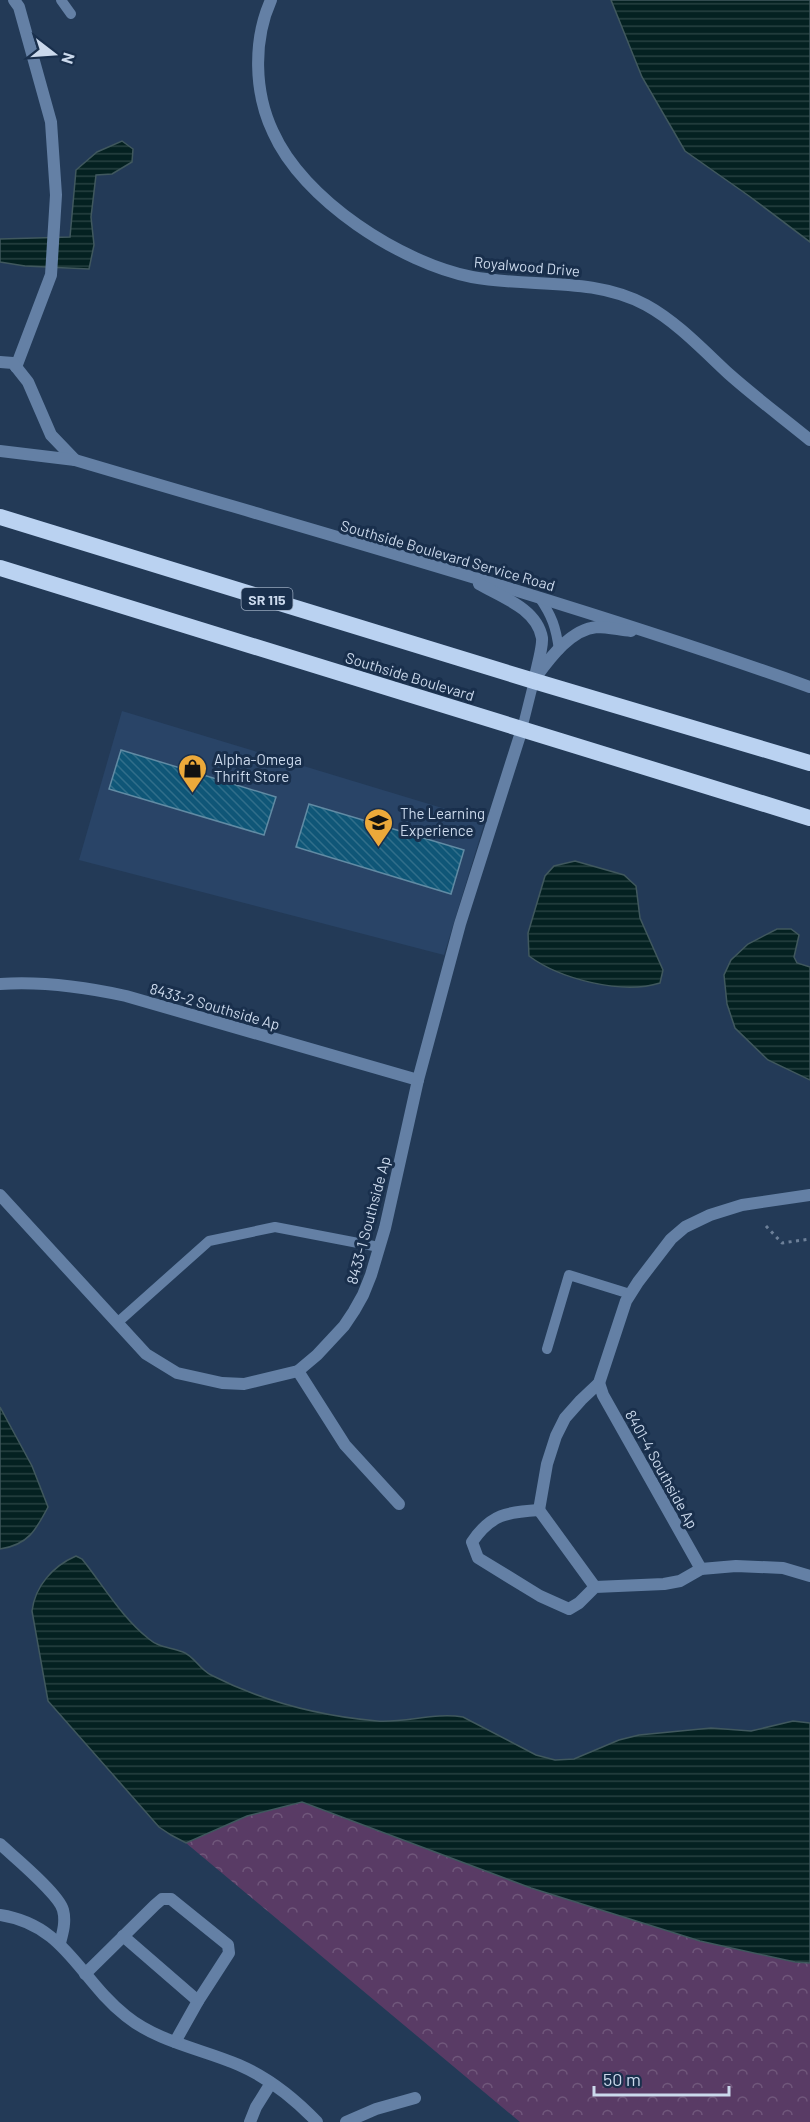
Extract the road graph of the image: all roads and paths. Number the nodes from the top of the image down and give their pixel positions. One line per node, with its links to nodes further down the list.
1 (14, 0): 6 (street)
2 (61, 0): 4 (lane)
3 (271, 0): 7 (street, Royalwood Drive)
4 (70, 14)
5 (0, 362): 6 (street)
6 (16, 367): 9 (street, Southside Boulevard Service Road)
7 (810, 440)
8 (0, 451): 9 (street, Southside Boulevard Service Road)
9 (75, 460): 12 (street, Southside Boulevard Service Road)
10 (0, 518): 16 (highway, SR 115)
11 (0, 568): 18 (highway, Southside Boulevard)
12 (457, 573): 13 (street, Southside Boulevard Service Road); 16 (street)
13 (539, 597): 14 (street, Southside Boulevard Service Road); 15 (lane)
14 (659, 634): 15 (street); 17 (street, Southside Boulevard Service Road)
15 (559, 650): 16 (street)
16 (534, 681): 18 (lane); 19 (highway, SR 115)
17 (810, 687)
18 (522, 729): 20 (highway, Southside Boulevard); 22 (street, 8433-1 Southside Ap)
19 (810, 763)
20 (810, 818)
21 (0, 984): 22 (street, 8433-2 Southside Ap)
22 (418, 1080): 27 (street, 8433-1 Southside Ap)
23 (0, 1195): 29 (street, 8433-1 Southside Ap)
24 (810, 1195): 28 (street)
25 (766, 1226): 26 (path)
26 (810, 1239)
27 (379, 1247): 29 (lane); 31 (street, 8433-1 Southside Ap)
28 (630, 1294): 30 (lane); 32 (street)
29 (117, 1323): 31 (street, 8433-1 Southside Ap)
30 (547, 1349)
31 (298, 1371): 33 (street)
32 (599, 1383): 34 (street); 35 (street, 8401-4 Southside Ap)
33 (399, 1504)
34 (538, 1510): 37 (street); 37 (street)
35 (701, 1569): 36 (street); 37 (street)
36 (810, 1576)
37 (595, 1587)
38 (0, 1844): 41 (street)
39 (0, 1916): 41 (street)
40 (123, 1936): 42 (street); 43 (street); 43 (street)
41 (60, 1943): 42 (street)
42 (85, 1974): 44 (street)
43 (198, 2001): 44 (street)
44 (175, 2042): 45 (street)
45 (271, 2083): 47 (street); 48 (street)
46 (415, 2098): 49 (street)
47 (250, 2122)
48 (317, 2122)
49 (346, 2122)

